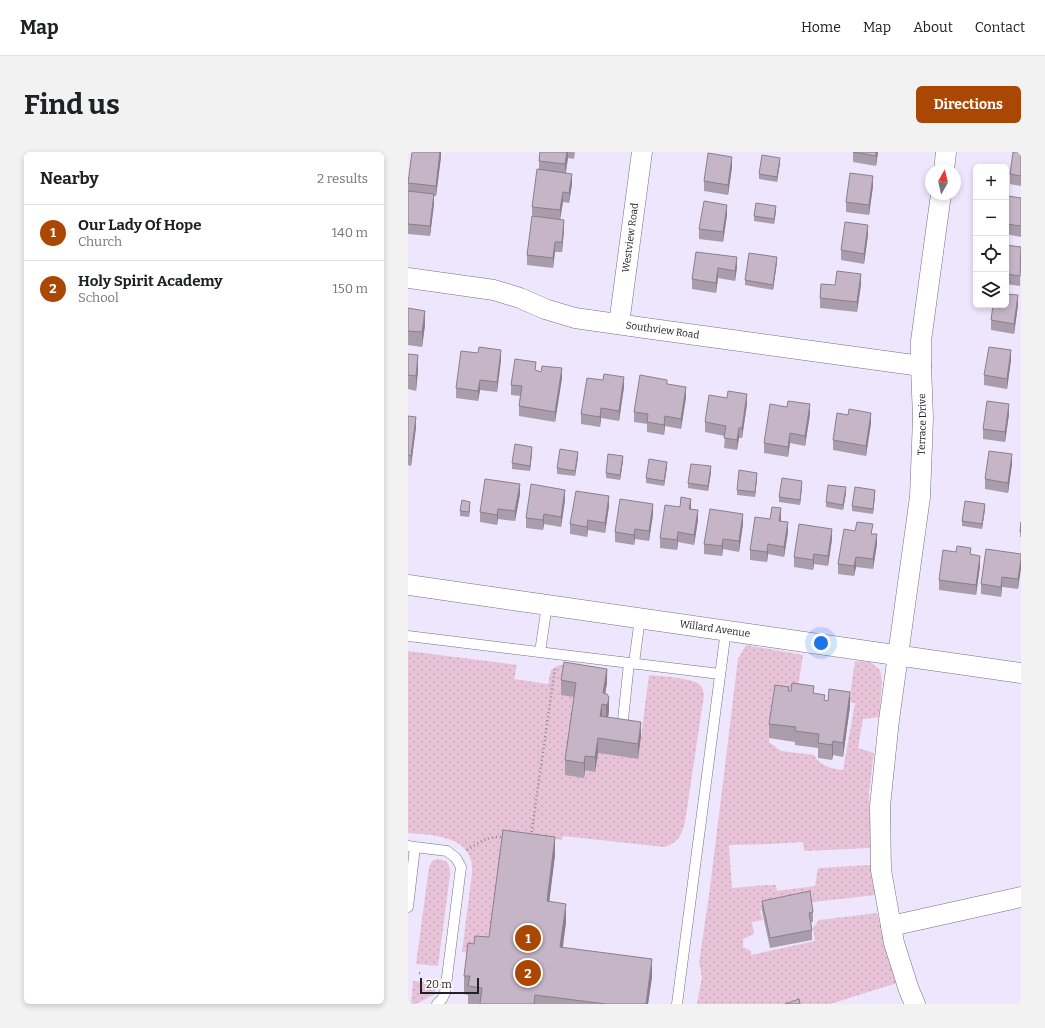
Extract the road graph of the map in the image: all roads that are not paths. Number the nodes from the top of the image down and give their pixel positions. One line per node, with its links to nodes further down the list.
1 (642, 152): 6 (street, Westview Road)
2 (946, 152): 3 (street)
3 (945, 164)
4 (940, 200): 7 (street, Terrace Drive)
5 (408, 278): 6 (street, Southview Road)
6 (619, 324): 7 (street, Southview Road)
7 (921, 366): 14 (street, Terrace Drive)
8 (408, 585): 9 (street, Willard Avenue)
9 (547, 605): 10 (street, Willard Avenue); 13 (lane)
10 (640, 618): 11 (street, Willard Avenue); 15 (lane)
11 (726, 630): 14 (street, Willard Avenue); 17 (lane)
12 (408, 636): 13 (lane)
13 (540, 652): 15 (lane)
14 (897, 655): 16 (street, Willard Avenue); 22 (street, Terrace Drive)
15 (632, 663): 17 (lane); 18 (lane)
16 (1021, 673)
17 (720, 674): 24 (lane)
18 (622, 729)
19 (411, 847): 21 (lane); 23 (lane)
20 (1021, 896): 22 (street)
21 (408, 908)
22 (890, 926): 25 (street, Terrace Drive)
23 (437, 1004)
24 (677, 1004)
25 (915, 1004)

